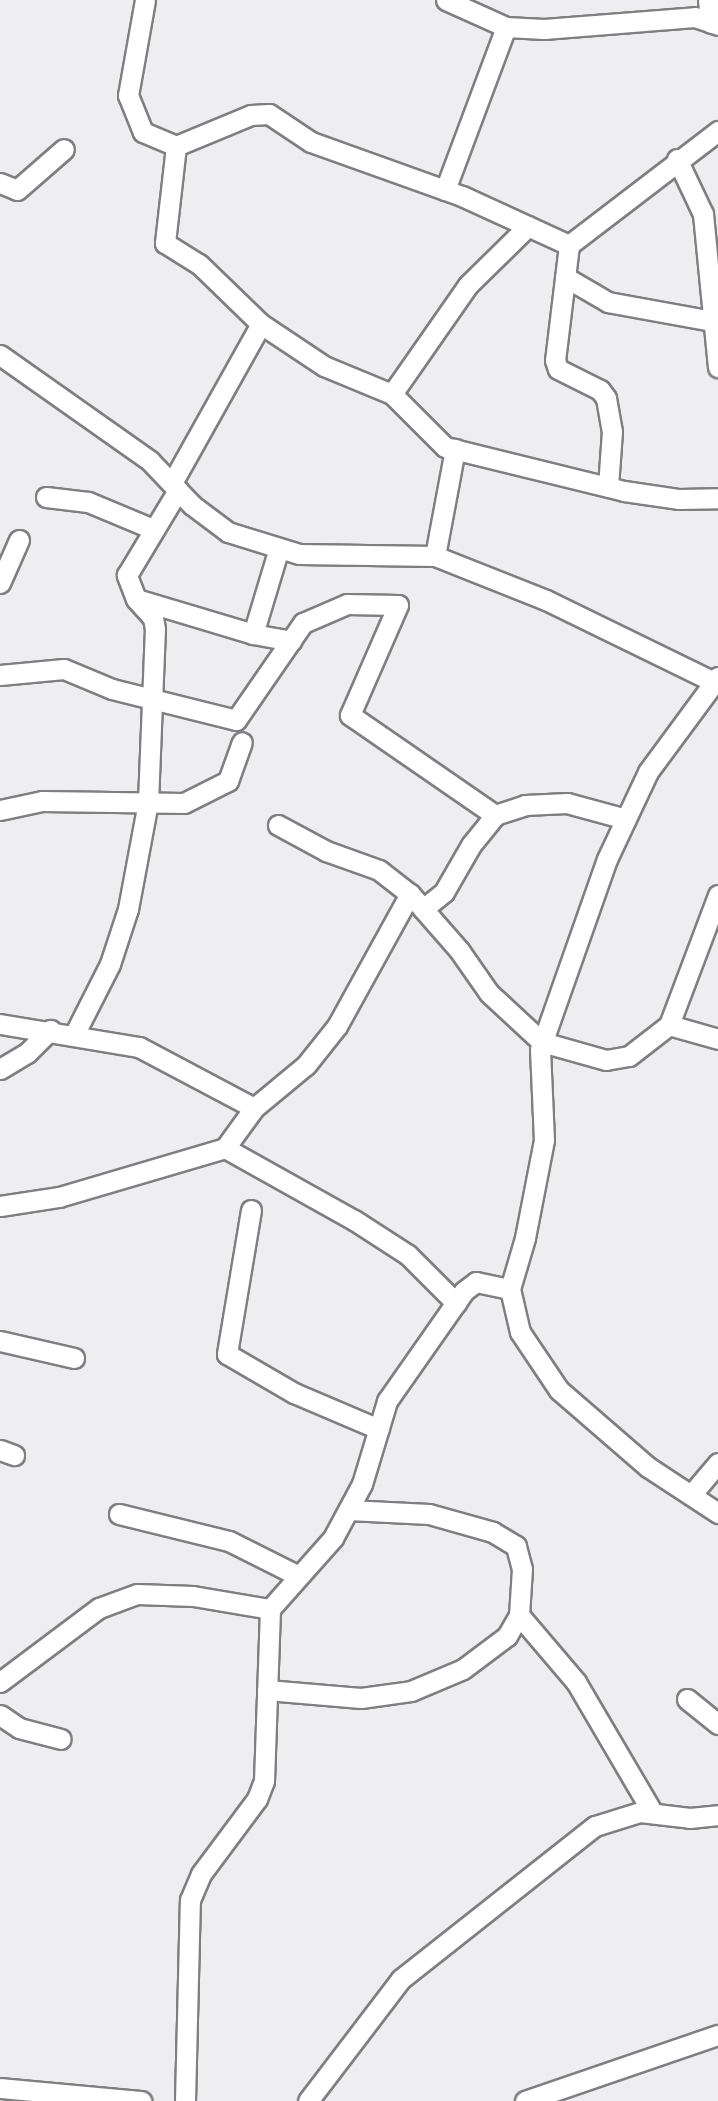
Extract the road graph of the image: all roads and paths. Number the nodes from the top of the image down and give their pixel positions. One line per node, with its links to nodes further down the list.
1 (145, 0): 7 (street)
2 (446, 0): 5 (street)
3 (708, 0): 4 (street)
4 (715, 24): 5 (street)
5 (506, 27): 11 (street)
6 (718, 131): 9 (street)
7 (176, 146): 11 (street); 16 (street)
8 (64, 149): 10 (street)
9 (677, 159): 13 (street); 15 (street)
10 (0, 183)
11 (445, 190): 12 (street)
12 (528, 226): 13 (street); 19 (street)
13 (569, 245): 14 (street)
14 (565, 277): 15 (street); 21 (street)
15 (713, 321): 18 (street)
16 (261, 324): 19 (street); 22 (street)
17 (0, 355): 22 (street)
18 (718, 366)
19 (392, 394): 20 (street)
20 (455, 449): 21 (street); 28 (street)
21 (608, 486): 24 (street)
22 (175, 487): 25 (street); 27 (street)
23 (46, 497): 25 (street)
24 (718, 498)
25 (153, 529): 30 (street)
26 (19, 540): 29 (street)
27 (279, 548): 28 (street); 31 (street)
28 (435, 556): 34 (street)
29 (0, 583)
30 (136, 599): 31 (street); 35 (street)
31 (253, 634): 32 (street)
32 (291, 641): 35 (street); 39 (street)
33 (0, 675): 35 (street)
34 (717, 681): 40 (street)
35 (152, 699): 37 (street)
36 (242, 742): 37 (street)
37 (148, 802): 38 (street); 48 (street)
38 (0, 810)
39 (495, 815): 40 (street); 44 (street)
40 (626, 819): 50 (street)
41 (278, 825): 42 (street)
42 (410, 894): 44 (street); 52 (street)
43 (718, 895): 46 (street)
44 (424, 909): 50 (street)
45 (0, 1024): 47 (street)
46 (670, 1025): 49 (street); 50 (street)
47 (50, 1030): 48 (street); 51 (street)
48 (75, 1033): 52 (street)
49 (718, 1040)
50 (542, 1042): 56 (street)
51 (0, 1069)
52 (254, 1108): 53 (street)
53 (225, 1148): 54 (street); 57 (street)
54 (0, 1206)
55 (251, 1210): 60 (street)
56 (510, 1289): 57 (street); 62 (street)
57 (456, 1303): 60 (street)
58 (0, 1341): 59 (street)
59 (74, 1358)
60 (379, 1429): 63 (street)
61 (718, 1463): 62 (street)
62 (691, 1494): 64 (street)
63 (348, 1510): 66 (street); 68 (street)
64 (718, 1513)
65 (119, 1514): 66 (street)
66 (299, 1576): 67 (street)
67 (270, 1609): 69 (street); 70 (street)
68 (519, 1615): 70 (street); 75 (street)
69 (0, 1682)
70 (267, 1690): 80 (street)
71 (687, 1699): 73 (street)
72 (0, 1715): 74 (street)
73 (718, 1724)
74 (61, 1739)
75 (653, 1813): 76 (street); 81 (street)
76 (718, 1815)
77 (718, 2035): 82 (street)
78 (0, 2088): 79 (street)
79 (141, 2101)
80 (185, 2101)
81 (308, 2101)
82 (525, 2101)

